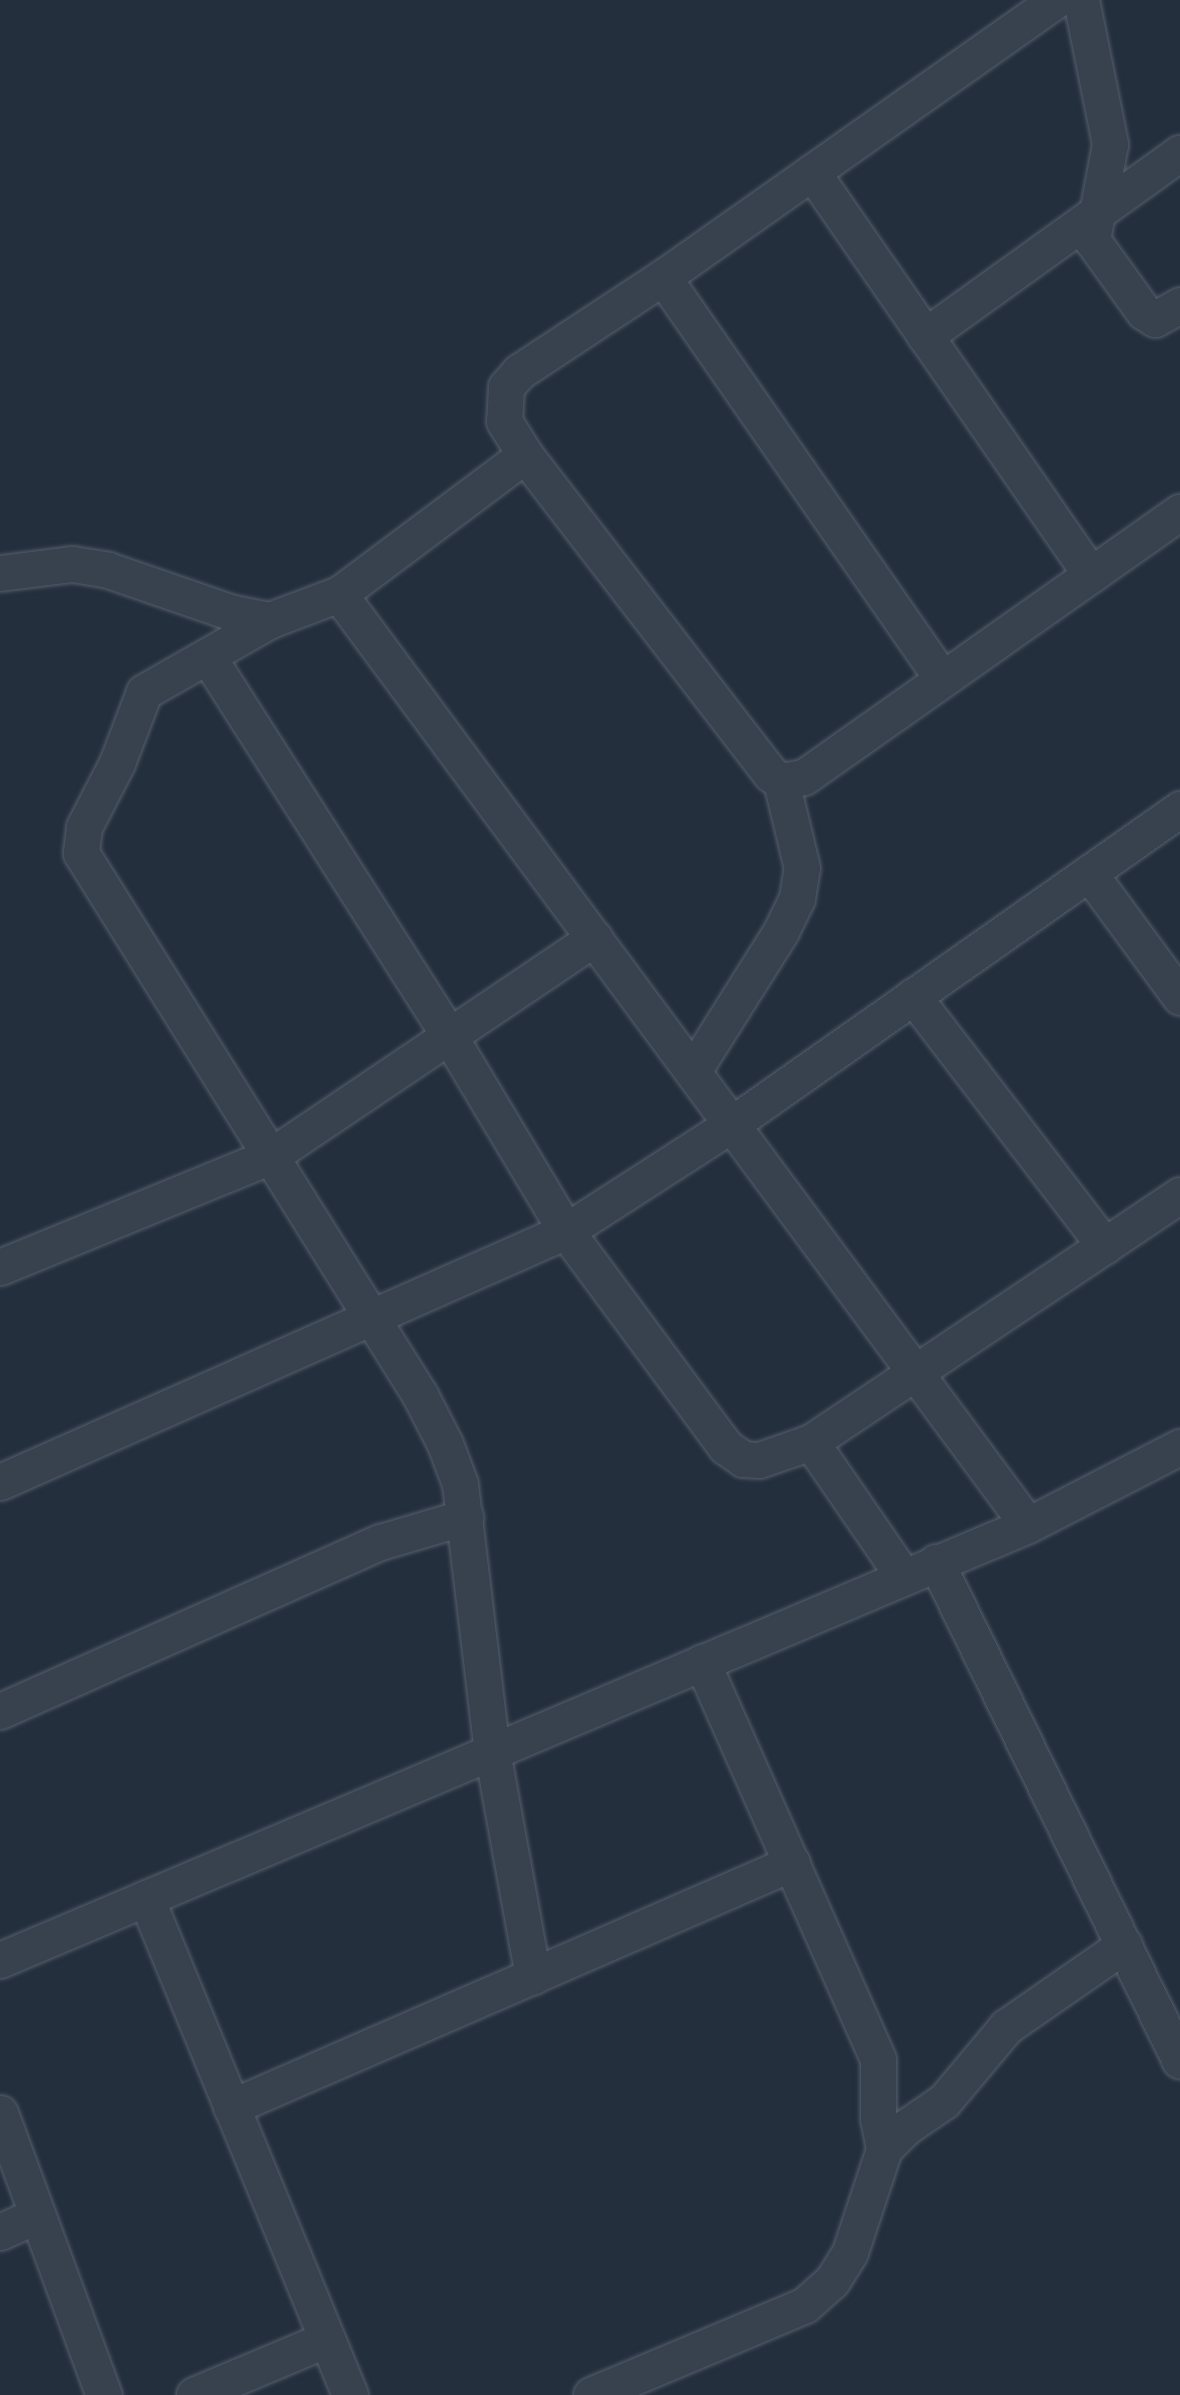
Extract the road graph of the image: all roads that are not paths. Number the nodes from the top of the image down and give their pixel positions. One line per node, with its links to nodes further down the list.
1 (1056, 0): 4 (street)
2 (1081, 0): 5 (street)
3 (1180, 153): 5 (street)
4 (812, 172): 6 (street); 8 (street)
5 (1094, 217): 7 (street); 8 (street)
6 (663, 277): 9 (street); 16 (street)
7 (1180, 305)
8 (925, 336): 12 (street)
9 (525, 455): 13 (street); 17 (street)
10 (1180, 512): 12 (street)
11 (0, 573): 14 (street)
12 (1091, 575): 16 (street)
13 (339, 594): 14 (street); 20 (street)
14 (270, 620): 15 (street)
15 (208, 657): 23 (street); 26 (street)
16 (942, 679): 17 (street)
17 (781, 781): 24 (street)
18 (1180, 809): 19 (street)
19 (1089, 873): 21 (street); 22 (street)
20 (594, 938): 23 (street); 24 (street)
21 (913, 996): 25 (street); 29 (street)
22 (1180, 997)
23 (451, 1039): 26 (street); 28 (street)
24 (692, 1071): 25 (street)
25 (732, 1124): 28 (street); 32 (street)
26 (271, 1156): 30 (street); 31 (street)
27 (1180, 1195): 29 (street)
28 (566, 1231): 31 (street); 33 (street)
29 (1105, 1246): 32 (street)
30 (0, 1267)
31 (372, 1319): 35 (street); 36 (street)
32 (917, 1375): 33 (street); 37 (street)
33 (811, 1442): 39 (street)
34 (1180, 1447): 37 (street)
35 (0, 1482)
36 (465, 1517): 41 (street); 42 (street)
37 (1028, 1525): 38 (street)
38 (936, 1562): 39 (street); 45 (street)
39 (903, 1576): 40 (street)
40 (702, 1661): 42 (street); 43 (street)
41 (0, 1712)
42 (492, 1751): 44 (street); 47 (street)
43 (792, 1864): 47 (street); 51 (street)
44 (146, 1898): 46 (street); 49 (street)
45 (1124, 1945): 48 (street); 51 (street)
46 (0, 1960)
47 (533, 1976): 49 (street)
48 (1180, 2061)
49 (231, 2107): 54 (street)
50 (0, 2113): 52 (street)
51 (884, 2149): 58 (street)
52 (37, 2215): 53 (street); 55 (street)
53 (0, 2231)
54 (327, 2339): 56 (street); 57 (street)
55 (104, 2395)
56 (194, 2395)
57 (350, 2395)
58 (592, 2395)

